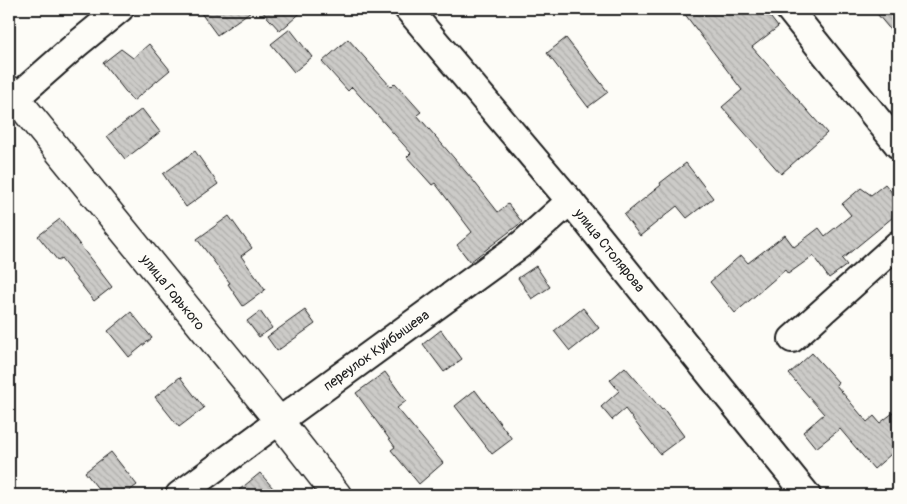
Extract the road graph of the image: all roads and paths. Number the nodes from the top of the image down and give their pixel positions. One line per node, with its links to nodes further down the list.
1 (120, 9): 4 (street)
2 (408, 9): 6 (street, улица Столярова)
3 (789, 9): 5 (street)
4 (11, 98): 9 (main road, улица Горького)
5 (898, 145)
6 (570, 201): 9 (street, переулок Куйбышева); 12 (street, улица Столярова)
7 (898, 244): 8 (street)
8 (792, 339)
9 (279, 421): 10 (street, переулок Куйбышева); 11 (main road, улица Горького)
10 (179, 495)
11 (337, 495)
12 (807, 495)

